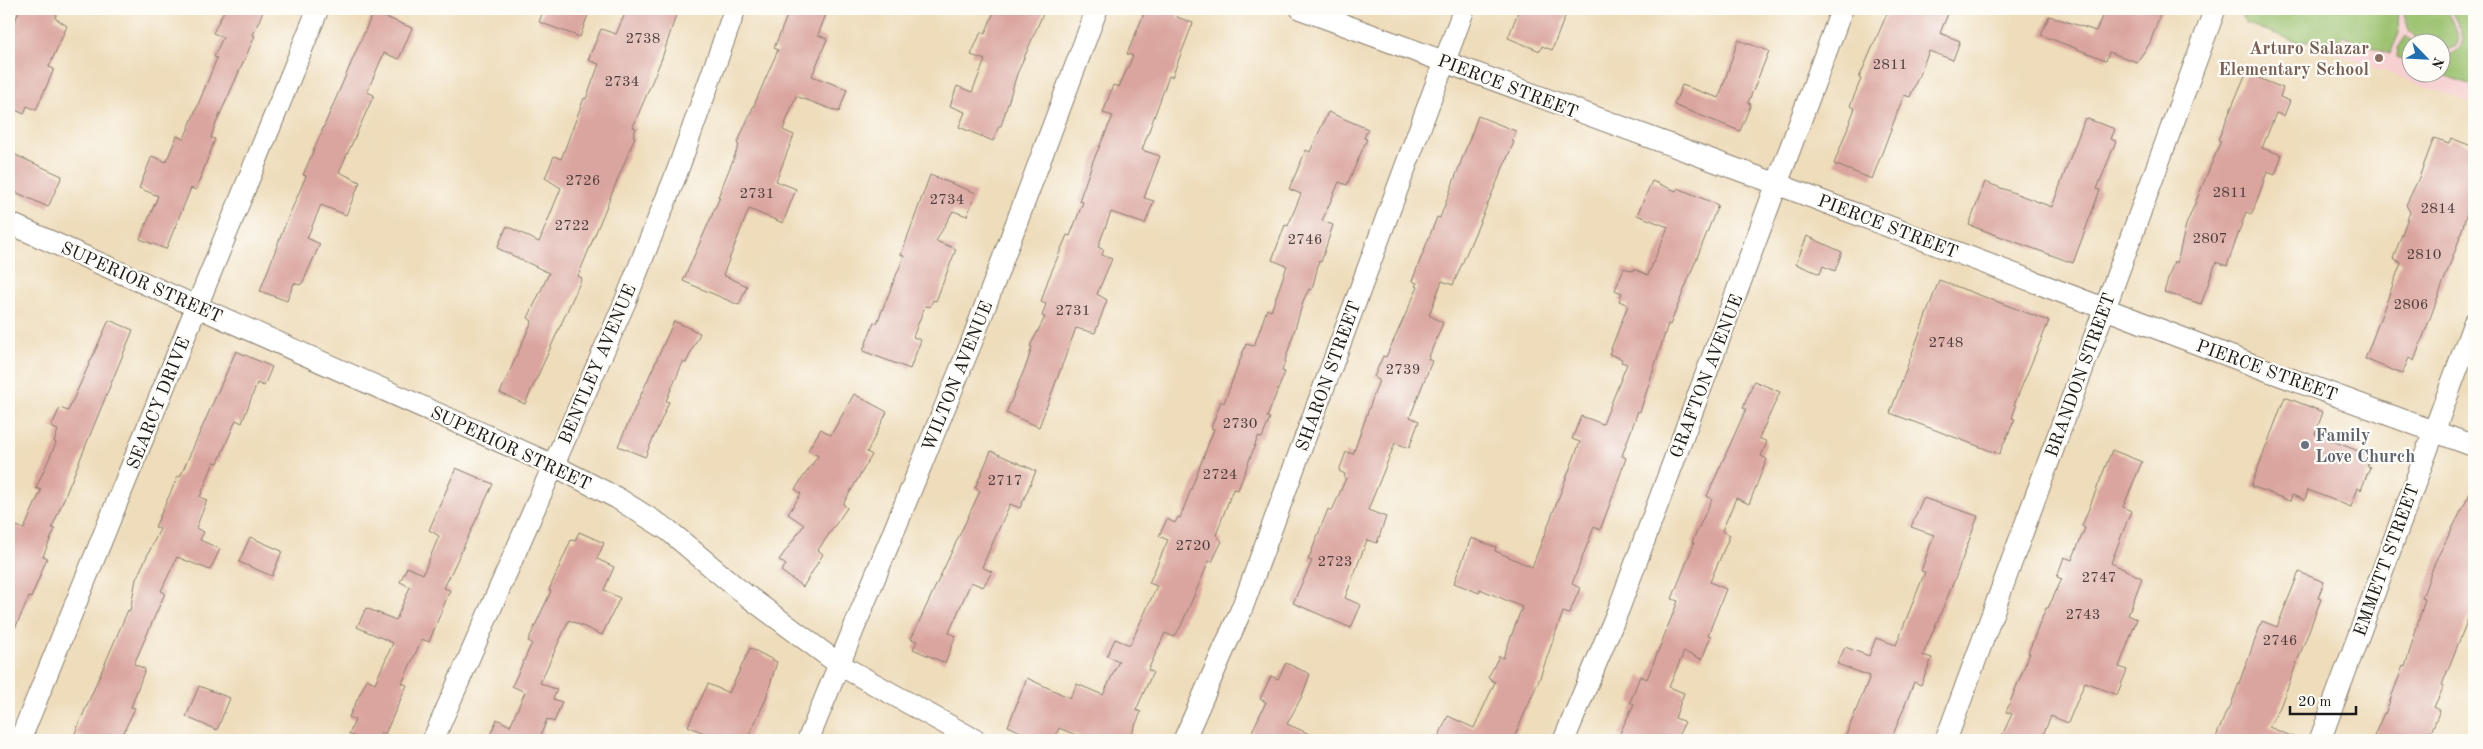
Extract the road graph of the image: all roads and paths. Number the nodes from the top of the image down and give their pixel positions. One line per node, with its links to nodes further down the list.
1 (318, 9): 11 (street, SEARCY DRIVE)
2 (735, 9): 16 (street, BENTLEY AVENUE)
3 (1097, 9): 17 (street, WILTON AVENUE)
4 (1301, 9): 8 (street, PIERCE STREET)
5 (1464, 9): 8 (street, SHARON STREET)
6 (1842, 9): 9 (street, GRAFTON AVENUE)
7 (2215, 9): 12 (street, BRANDON STREET)
8 (1444, 62): 9 (street, PIERCE STREET); 22 (street, SHARON STREET)
9 (1777, 184): 12 (street, PIERCE STREET); 23 (street, GRAFTON AVENUE)
10 (9, 223): 11 (street, SUPERIOR STREET)
11 (197, 307): 16 (street, SUPERIOR STREET); 18 (street, SEARCY DRIVE)
12 (2104, 309): 14 (street, PIERCE STREET); 24 (street, BRANDON STREET)
13 (2474, 323): 14 (street, EMMETT STREET)
14 (2434, 431): 15 (street, PIERCE STREET); 25 (street, EMMETT STREET)
15 (2474, 446)
16 (553, 466): 17 (street, SUPERIOR STREET); 19 (street, BENTLEY AVENUE)
17 (840, 665): 20 (street, WILTON AVENUE); 21 (street, SUPERIOR STREET)
18 (20, 740)
19 (433, 740)
20 (808, 740)
21 (975, 740)
22 (1184, 740)
23 (1564, 740)
24 (1946, 740)
25 (2320, 740)

